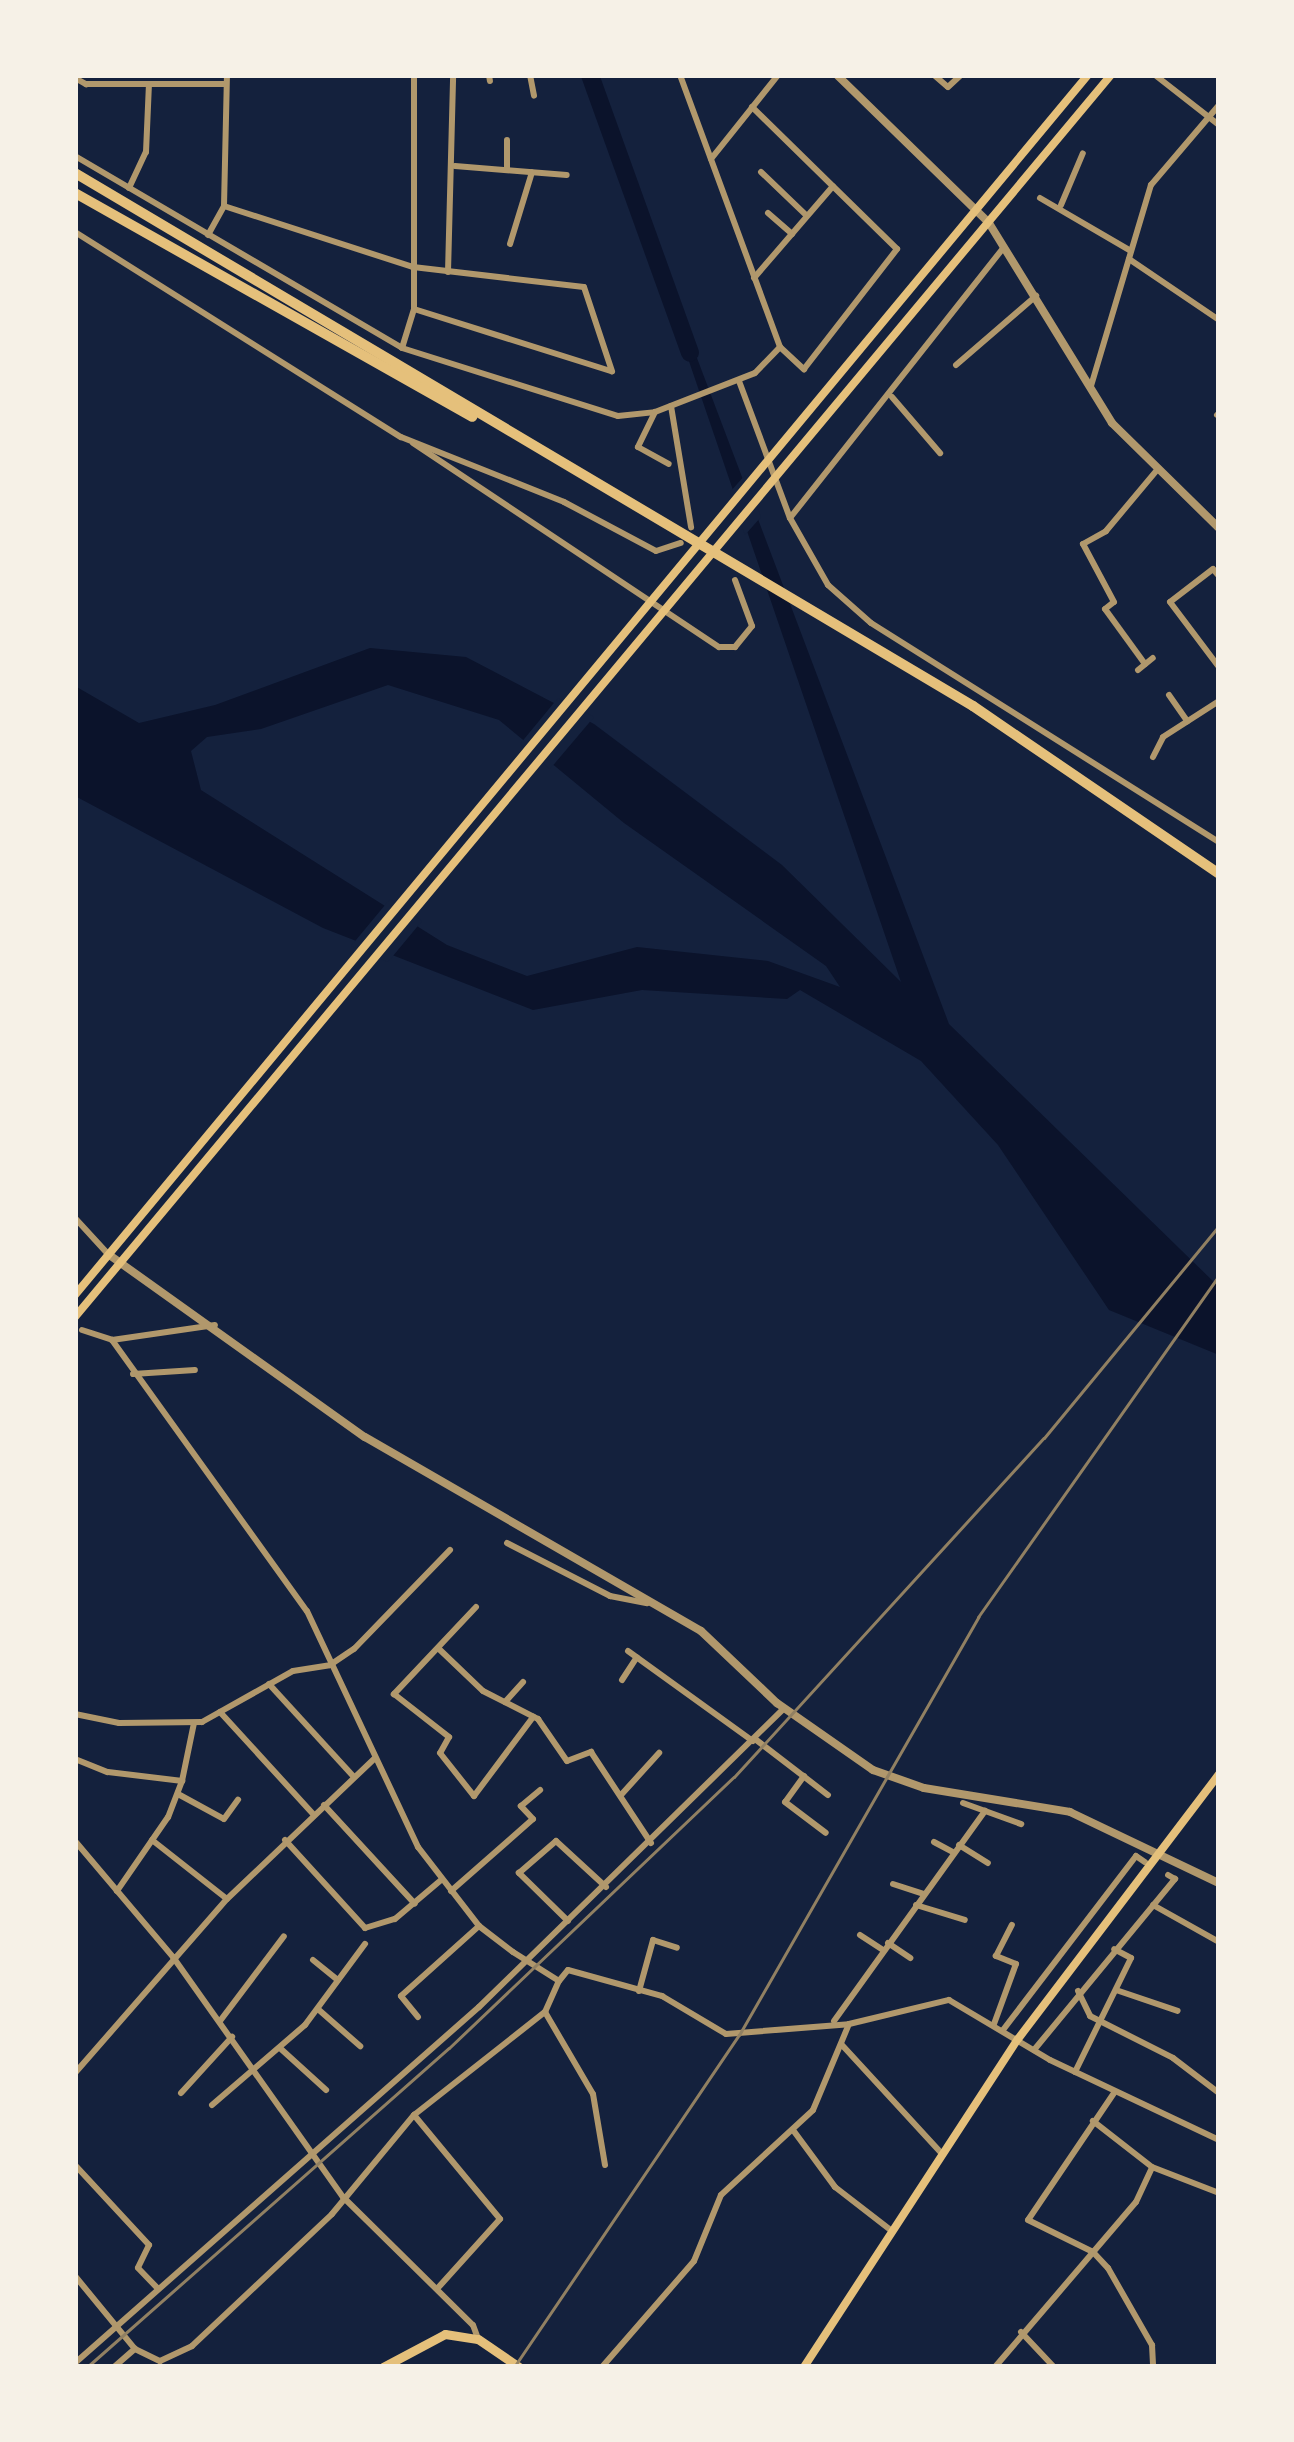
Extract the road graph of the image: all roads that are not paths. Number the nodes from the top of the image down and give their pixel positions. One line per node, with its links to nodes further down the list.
1 (414, 75): 46 (street)
2 (453, 75): 24 (street)
3 (530, 75): 15 (street)
4 (680, 75): 23 (street)
5 (778, 75): 17 (street)
6 (837, 75): 36 (street)
7 (934, 75): 8 (street)
8 (961, 75)
9 (1088, 75): 36 (main road)
10 (1111, 75): 39 (main road)
11 (1155, 75): 18 (street)
12 (75, 78): 14 (street)
13 (227, 80): 14 (street); 35 (street)
14 (149, 84): 31 (street)
15 (534, 96)
16 (1219, 105): 18 (street)
17 (752, 107): 23 (street); 30 (street)
18 (1209, 116): 19 (street); 45 (street)
19 (1219, 125)
20 (507, 140): 25 (street)
21 (1083, 153): 34 (street)
22 (75, 156): 31 (street)
23 (711, 159): 48 (street)
24 (455, 166): 25 (street); 47 (street)
25 (507, 169): 26 (street)
26 (532, 172): 29 (street); 43 (street)
27 (761, 172): 38 (street)
28 (75, 173): 66 (highway)
29 (567, 175)
30 (833, 186): 38 (street); 52 (street)
31 (129, 188): 42 (street)
32 (75, 193): 66 (highway)
33 (1040, 198): 34 (street)
34 (1061, 205): 45 (street)
35 (224, 206): 42 (street); 46 (street)
36 (977, 210): 39 (street); 82 (main road)
37 (768, 213): 41 (street)
38 (807, 215): 41 (street)
39 (989, 223): 44 (street); 83 (main road)
40 (75, 232): 61 (street)
41 (792, 234): 48 (street)
42 (208, 235): 53 (street)
43 (510, 244)
44 (1006, 245): 49 (street); 57 (street)
45 (1130, 255): 51 (street); 56 (street)
46 (413, 267): 47 (street); 50 (street)
47 (448, 272): 50 (street)
48 (754, 278): 52 (street)
49 (1036, 296): 54 (street); 56 (street)
50 (414, 309): 53 (street)
51 (1219, 320)
52 (780, 347): 55 (street)
53 (402, 348): 59 (street)
54 (956, 365)
55 (735, 381): 58 (street); 67 (street)
56 (1090, 389): 65 (street)
57 (892, 396): 62 (street); 67 (street)
58 (674, 404): 59 (street); 68 (street)
59 (655, 412): 64 (street)
60 (942, 437): 62 (street)
61 (410, 440): 70 (street); 72 (street)
62 (933, 444): 63 (street)
63 (940, 453)
64 (669, 464)
65 (1157, 470): 69 (street); 73 (street)
66 (601, 487): 80 (highway)
67 (790, 518): 79 (street)
68 (691, 527)
69 (1219, 528)
70 (681, 543)
71 (1219, 576): 74 (street)
72 (735, 580)
73 (1154, 658)
74 (1219, 668)
75 (1169, 695): 77 (street)
76 (1219, 701): 77 (street)
77 (1187, 722): 78 (street)
78 (1154, 757)
79 (1219, 842)
80 (1219, 874)
81 (75, 1218): 82 (street)
82 (108, 1254): 83 (street); 84 (main road)
83 (119, 1263): 85 (main road); 86 (street)
84 (75, 1295)
85 (75, 1317)
86 (215, 1325): 88 (street); 93 (street)
87 (82, 1330): 88 (street)
88 (112, 1340): 90 (street)
89 (195, 1370): 90 (street)
90 (133, 1374): 98 (street)
91 (507, 1543): 93 (street)
92 (450, 1550): 98 (street)
93 (651, 1603): 103 (street)
94 (476, 1607): 95 (street)
95 (438, 1648): 102 (street); 106 (street)
96 (628, 1651): 97 (street)
97 (637, 1657): 99 (street); 108 (street)
98 (331, 1665): 101 (street); 111 (street)
99 (622, 1680)
100 (523, 1682): 102 (street)
101 (269, 1684): 104 (street); 113 (street)
102 (505, 1702): 106 (street)
103 (784, 1708): 108 (street); 133 (street)
104 (220, 1712): 107 (street); 124 (street)
105 (75, 1714): 107 (street)
106 (532, 1717): 119 (street)
107 (194, 1723): 115 (street)
108 (754, 1740): 114 (street); 131 (street)
109 (659, 1754): 119 (street)
110 (75, 1759): 115 (street)
111 (374, 1759): 113 (street); 138 (street)
112 (1219, 1774): 133 (main road)
113 (353, 1776): 122 (street)
114 (804, 1776): 118 (street); 126 (street)
115 (182, 1781): 117 (street)
116 (540, 1790): 143 (street)
117 (178, 1794): 120 (street); 127 (street)
118 (828, 1795)
119 (620, 1796): 131 (street)
120 (238, 1800)
121 (963, 1802): 123 (street)
122 (324, 1805): 124 (street); 146 (street)
123 (985, 1811): 125 (street); 132 (street)
124 (313, 1814): 128 (street)
125 (1021, 1825)
126 (826, 1833)
127 (152, 1840): 142 (street); 145 (street)
128 (285, 1840): 145 (street); 146 (street)
129 (75, 1841): 142 (street)
130 (934, 1842): 134 (street)
131 (651, 1843): 141 (street)
132 (959, 1845): 134 (street); 136 (street)
133 (1169, 1849): 139 (street); 180 (main road)
134 (953, 1852): 144 (street)
135 (1145, 1862): 178 (street)
136 (988, 1863)
137 (1168, 1875): 148 (street)
138 (442, 1880): 143 (street); 146 (street)
139 (1219, 1883)
140 (893, 1884): 144 (street)
141 (606, 1887): 150 (street); 150 (street)
142 (117, 1891): 160 (street)
143 (452, 1891): 151 (street)
144 (923, 1894): 147 (street)
145 (227, 1899): 160 (street)
146 (415, 1904)
147 (916, 1905): 149 (street); 157 (street)
148 (1153, 1905): 155 (street); 159 (street)
149 (964, 1920)
150 (568, 1922): 163 (street)
151 (479, 1925): 163 (street); 172 (street)
152 (1012, 1925): 177 (street)
153 (860, 1935): 157 (street)
154 (284, 1936): 175 (street)
155 (1219, 1942)
156 (365, 1944): 164 (street)
157 (885, 1946): 161 (street); 173 (street)
158 (677, 1948): 167 (street)
159 (1114, 1948): 166 (street); 168 (street)
160 (173, 1957): 175 (street); 187 (street)
161 (910, 1958)
162 (314, 1960): 164 (street)
163 (528, 1961): 165 (street); 197 (street)
164 (338, 1980): 169 (street)
165 (559, 1981): 167 (street); 171 (street)
166 (1115, 1990): 170 (street); 174 (street)
167 (639, 1991): 173 (street)
168 (1078, 1991): 174 (street); 184 (street)
169 (319, 2010): 182 (street); 183 (street)
170 (1178, 2011)
171 (545, 2012): 193 (street); 200 (street)
172 (418, 2017)
173 (834, 2020): 176 (street)
174 (1100, 2020): 186 (street); 191 (street)
175 (220, 2021): 179 (street)
176 (849, 2024): 177 (street); 181 (street)
177 (994, 2024): 178 (street)
178 (1003, 2030): 180 (street)
179 (232, 2037): 185 (street); 190 (street)
180 (1018, 2039): 184 (street); 198 (main road)
181 (842, 2045): 195 (street); 198 (street)
182 (360, 2046)
183 (281, 2049): 185 (street); 188 (street)
184 (1034, 2050): 186 (street)
185 (256, 2072): 192 (street); 197 (street)
186 (1076, 2072): 189 (street)
187 (75, 2073)
188 (326, 2090)
189 (1114, 2092): 194 (street); 196 (street)
190 (181, 2093)
191 (1219, 2093)
192 (212, 2105)
193 (414, 2115): 203 (street); 208 (street)
194 (1093, 2121): 201 (street); 205 (street)
195 (793, 2130): 204 (street); 219 (street)
196 (1219, 2140)
197 (314, 2155): 203 (street); 207 (street)
198 (943, 2155): 204 (main road)
199 (75, 2165): 207 (street)
200 (605, 2165)
201 (1152, 2167): 202 (street); 205 (street)
202 (1219, 2193)
203 (344, 2197): 208 (street); 212 (street)
204 (893, 2232): 220 (main road)
205 (1094, 2252): 210 (street); 223 (street)
206 (75, 2276): 209 (street)
207 (158, 2290): 209 (street)
208 (437, 2290): 211 (street)
209 (117, 2325): 212 (street); 214 (street)
210 (1022, 2332): 221 (street); 222 (street)
211 (478, 2338): 217 (main road); 218 (main road)
212 (135, 2349): 216 (street)
213 (75, 2350): 214 (street)
214 (89, 2350): 215 (street)
215 (75, 2363)
216 (114, 2367)
217 (383, 2367)
218 (519, 2367)
219 (602, 2367)
220 (803, 2367)
221 (995, 2367)
222 (1054, 2367)
223 (1153, 2367)

